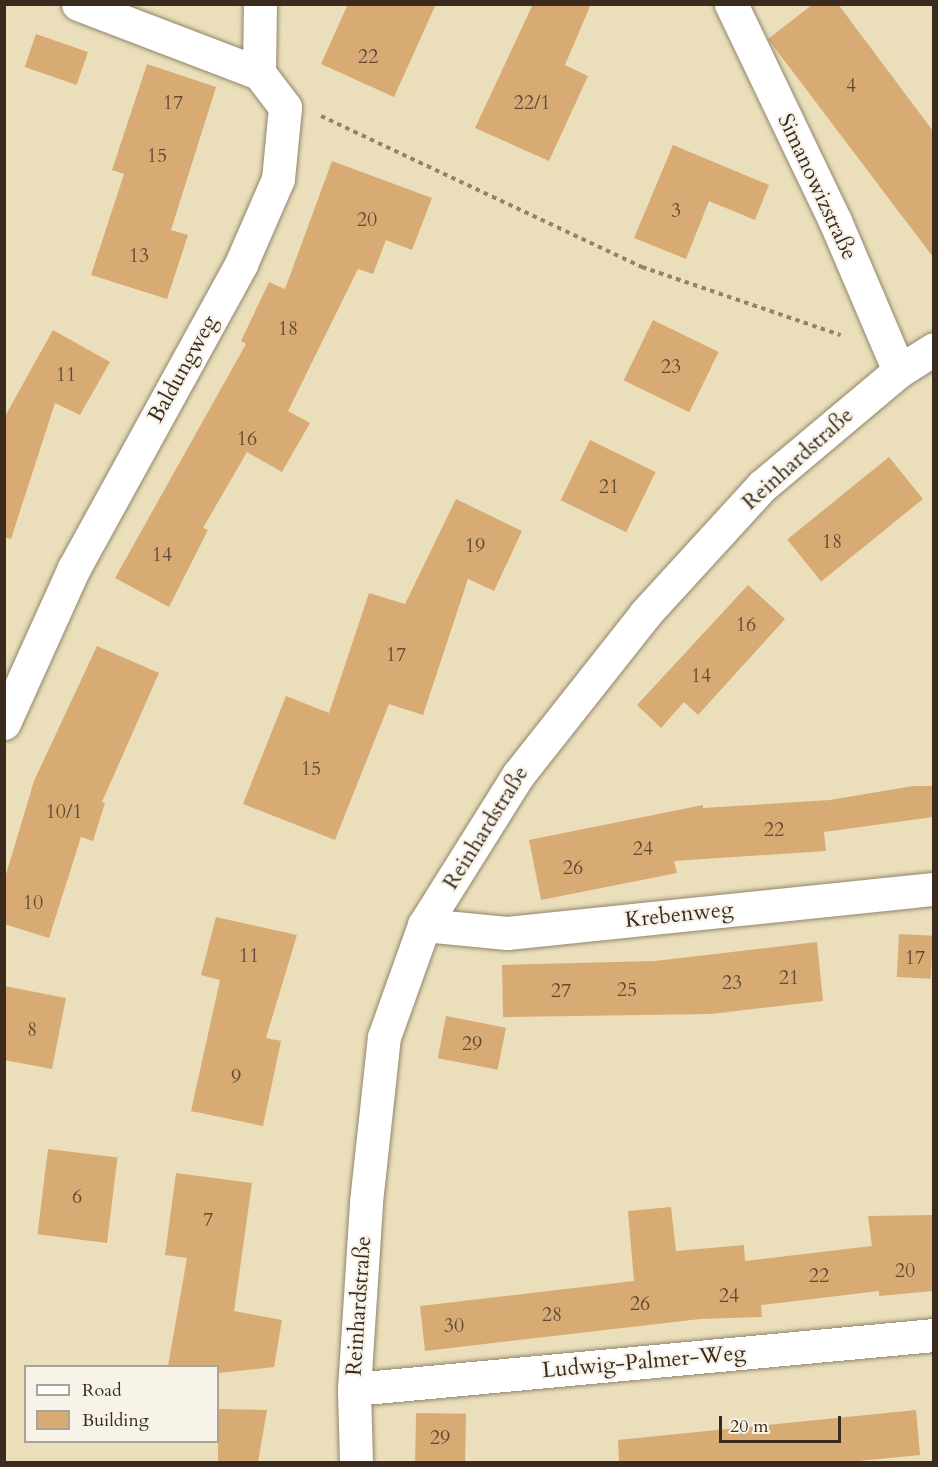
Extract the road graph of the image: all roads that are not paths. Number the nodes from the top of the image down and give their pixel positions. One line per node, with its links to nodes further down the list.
1 (78, 4): 4 (street)
2 (260, 4): 4 (street)
3 (731, 4): 6 (street, Simanowizstraße)
4 (259, 73): 7 (street, Baldungweg)
5 (933, 349): 6 (street, Reinhardstraße)
6 (899, 371): 9 (street, Reinhardstraße)
7 (4, 723)
8 (933, 889): 9 (street, Krebenweg)
9 (424, 926): 11 (street, Reinhardstraße)
10 (933, 1335): 11 (street, Ludwig-Palmer-Weg)
11 (354, 1389): 12 (street, Reinhardstraße)
12 (356, 1462)

